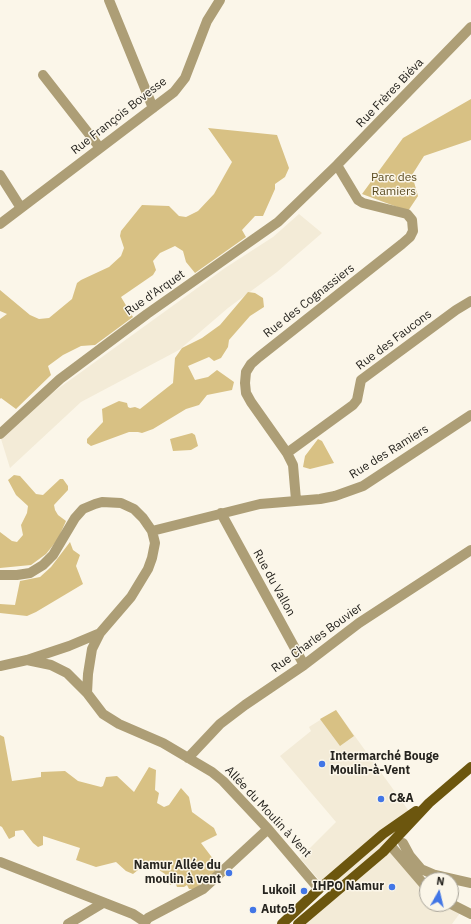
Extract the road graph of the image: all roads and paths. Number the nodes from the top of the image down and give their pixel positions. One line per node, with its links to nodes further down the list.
1 (109, 0): 5 (street)
2 (220, 0): 5 (street, Rue François Bovesse)
3 (471, 27): 7 (street, Rue Frères Biéva)
4 (43, 75): 6 (street)
5 (153, 108): 6 (street, Rue François Bovesse)
6 (100, 148): 10 (street, Rue François Bovesse)
7 (338, 165): 9 (street, Rue Frères Biéva); 15 (street, Rue des Cognassiers)
8 (0, 175): 10 (street)
9 (326, 176): 14 (street, Rue d'Arquet)
10 (21, 208): 11 (street, Rue François Bovesse)
11 (0, 224)
12 (471, 301): 15 (street, Rue des Faucons)
13 (471, 415): 16 (street, Rue des Ramiers)
14 (0, 434)
15 (287, 453): 16 (street, Rue des Cognassiers)
16 (296, 500): 17 (street, Rue des Ramiers)
17 (221, 514): 18 (street, Rue des Ramiers); 23 (street, Rue du Vallon)
18 (152, 531): 20 (street); 21 (street)
19 (471, 550): 23 (street, Rue Charles Bouvier)
20 (0, 575)
21 (100, 633): 22 (street); 25 (street)
22 (27, 660): 24 (street); 25 (street, Allée du Moulin à Vent)
23 (304, 665): 26 (street, Rue Charles Bouvier)
24 (0, 666)
25 (88, 693): 26 (street, Allée du Moulin à Vent)
26 (188, 758): 29 (street, Allée du Moulin à Vent)
27 (471, 767): 28 (main road)
28 (429, 803): 30 (main road); 32 (main road)
29 (268, 829): 36 (street, Allée du Moulin à Vent); 42 (street)
30 (383, 834): 32 (main road); 36 (main road)
31 (403, 843): 35 (street)
32 (390, 845): 34 (street); 37 (main road)
33 (0, 862): 38 (street)
34 (419, 879)
35 (471, 882)
36 (319, 889): 37 (main road); 41 (main road)
37 (331, 896): 45 (main road)
38 (103, 903): 42 (street); 43 (street)
39 (459, 908): 40 (street)
40 (471, 914)
41 (291, 916): 44 (main road); 45 (main road)
42 (144, 923)
43 (68, 924)
44 (282, 924)
45 (299, 924)

